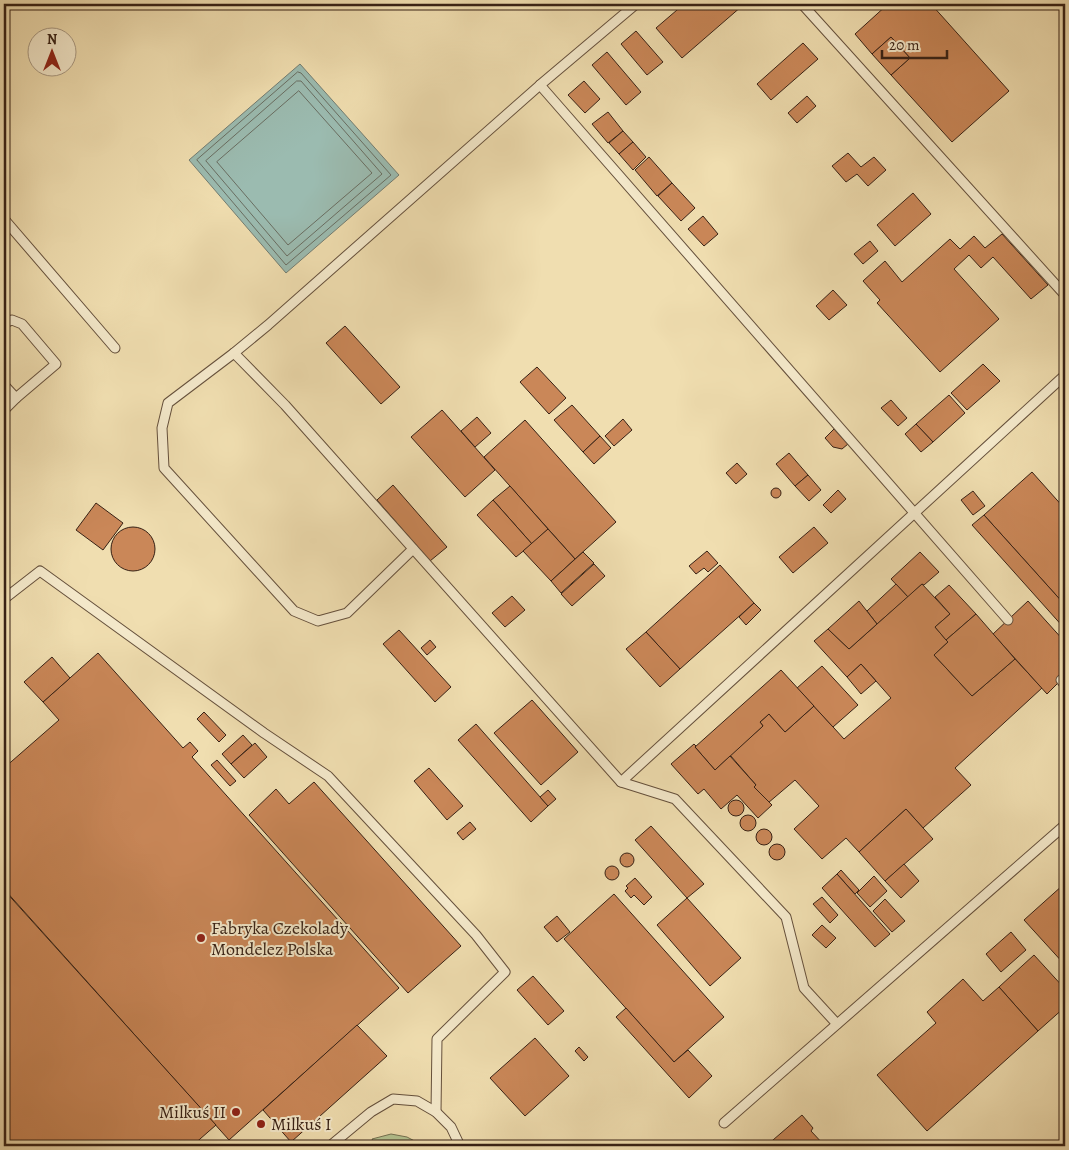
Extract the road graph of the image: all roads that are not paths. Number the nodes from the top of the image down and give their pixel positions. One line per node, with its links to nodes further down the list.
1 (636, 4): 3 (lane)
2 (802, 4): 5 (lane)
3 (540, 85): 8 (lane); 13 (lane)
4 (4, 219): 7 (lane)
5 (1065, 295)
6 (4, 323): 11 (lane)
7 (115, 348)
8 (234, 353): 14 (lane); 14 (lane)
9 (1065, 375): 13 (lane)
10 (4, 385): 11 (lane)
11 (16, 398): 12 (lane)
12 (4, 410)
13 (915, 513): 16 (lane); 17 (lane)
14 (413, 549): 17 (lane)
15 (4, 599): 20 (lane)
16 (1008, 620)
17 (621, 782): 19 (lane)
18 (1065, 825): 19 (lane)
19 (837, 1024): 21 (lane)
20 (436, 1112): 22 (lane); 23 (lane)
21 (724, 1123)
22 (330, 1146)
23 (460, 1146)

